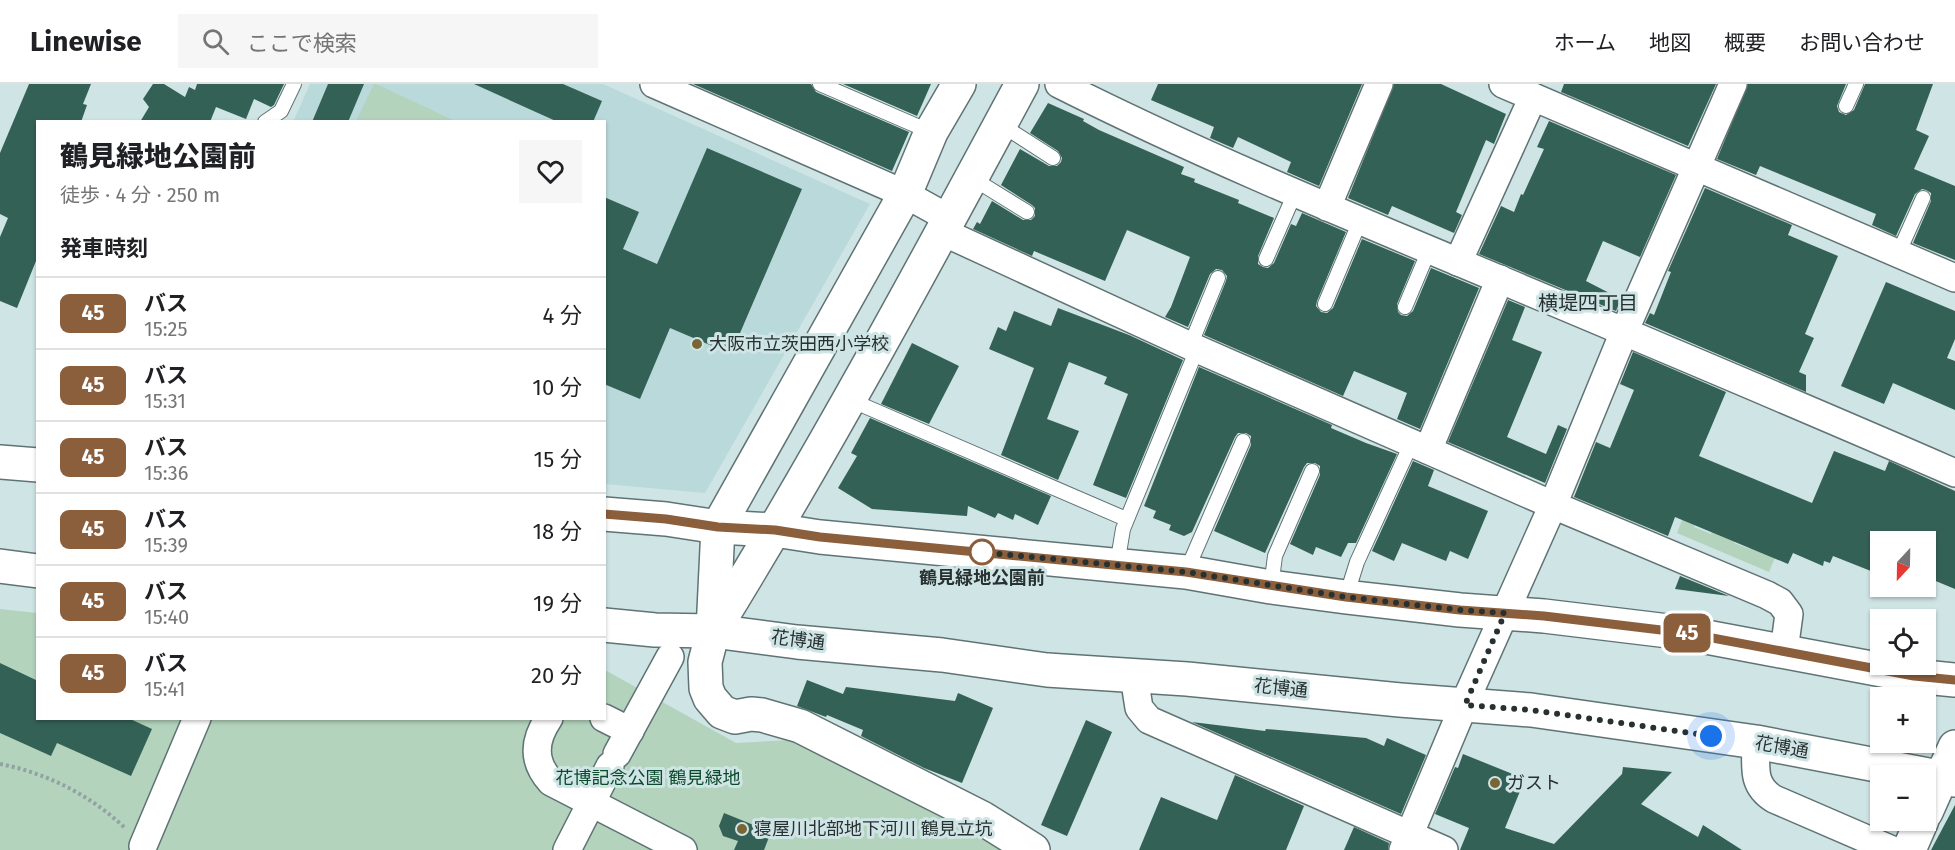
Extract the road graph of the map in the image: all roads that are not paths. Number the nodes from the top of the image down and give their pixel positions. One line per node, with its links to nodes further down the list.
1 (294, 84): 13 (lane)
2 (654, 84): 20 (street)
3 (820, 84): 15 (lane)
4 (960, 84): 15 (street)
5 (1022, 84): 14 (street)
6 (1059, 84): 19 (street)
7 (1379, 84): 22 (street)
8 (1503, 84): 11 (street)
9 (1733, 84): 17 (street)
10 (1856, 84): 12 (lane)
11 (1533, 97): 17 (street); 29 (street)
12 (1846, 106)
13 (268, 120)
14 (1000, 124): 16 (lane); 18 (street)
15 (931, 132): 20 (street)
16 (1053, 158)
17 (1698, 168): 27 (street); 35 (street)
18 (972, 178): 23 (lane); 25 (street)
19 (1295, 193): 22 (street); 28 (lane)
20 (905, 194): 25 (street); 47 (street)
21 (1923, 198): 27 (lane)
22 (1327, 207): 24 (street)
23 (1027, 212)
24 (1360, 221): 26 (street); 33 (lane)
25 (947, 225): 36 (street); 37 (street)
26 (1429, 250): 29 (street); 34 (lane)
27 (1898, 254): 31 (street)
28 (1266, 259)
29 (1458, 262): 32 (street)
30 (1218, 278): 36 (lane)
31 (1955, 278)
32 (1500, 279): 35 (street); 39 (street)
33 (1325, 304)
34 (1405, 306)
35 (1624, 332): 43 (street); 44 (street)
36 (1194, 347): 39 (street); 46 (lane)
37 (848, 399): 46 (lane); 48 (street)
38 (1244, 441): 52 (lane)
39 (1420, 446): 44 (street); 54 (lane)
40 (0, 462): 41 (street)
41 (36, 465)
42 (1312, 471): 53 (lane)
43 (1955, 473)
44 (1552, 505): 55 (street); 58 (street)
45 (606, 514): 47 (street)
46 (1126, 519): 49 (lane)
47 (718, 527): 48 (street); 57 (street)
48 (775, 530): 49 (street); 57 (street)
49 (1117, 565): 52 (street)
50 (0, 566): 51 (street)
51 (36, 571)
52 (1186, 572): 53 (street)
53 (1271, 586): 54 (street)
54 (1346, 597): 55 (street)
55 (1505, 613): 58 (street); 62 (street)
56 (606, 625): 57 (street, 花博通)
57 (713, 631): 60 (street, 花博通); 77 (street)
58 (1784, 651): 61 (street)
59 (670, 657): 68 (street)
60 (1134, 676): 62 (street, 花博通); 73 (street)
61 (1955, 680)
62 (1465, 705): 66 (street, 花博通); 73 (street)
63 (196, 720): 74 (street)
64 (548, 720): 71 (street)
65 (605, 720): 68 (street)
66 (1756, 742): 69 (street, 花博通); 79 (street)
67 (1955, 747): 69 (street)
68 (619, 750): 71 (street)
69 (1948, 778): 70 (street)
70 (1936, 797)
71 (591, 804): 75 (street); 76 (street)
72 (1917, 831): 80 (street)
73 (1406, 842): 78 (street)
74 (143, 846)
75 (567, 850)
76 (683, 850)
77 (1033, 850)
78 (1444, 850)
79 (1892, 850)
80 (1909, 850)

